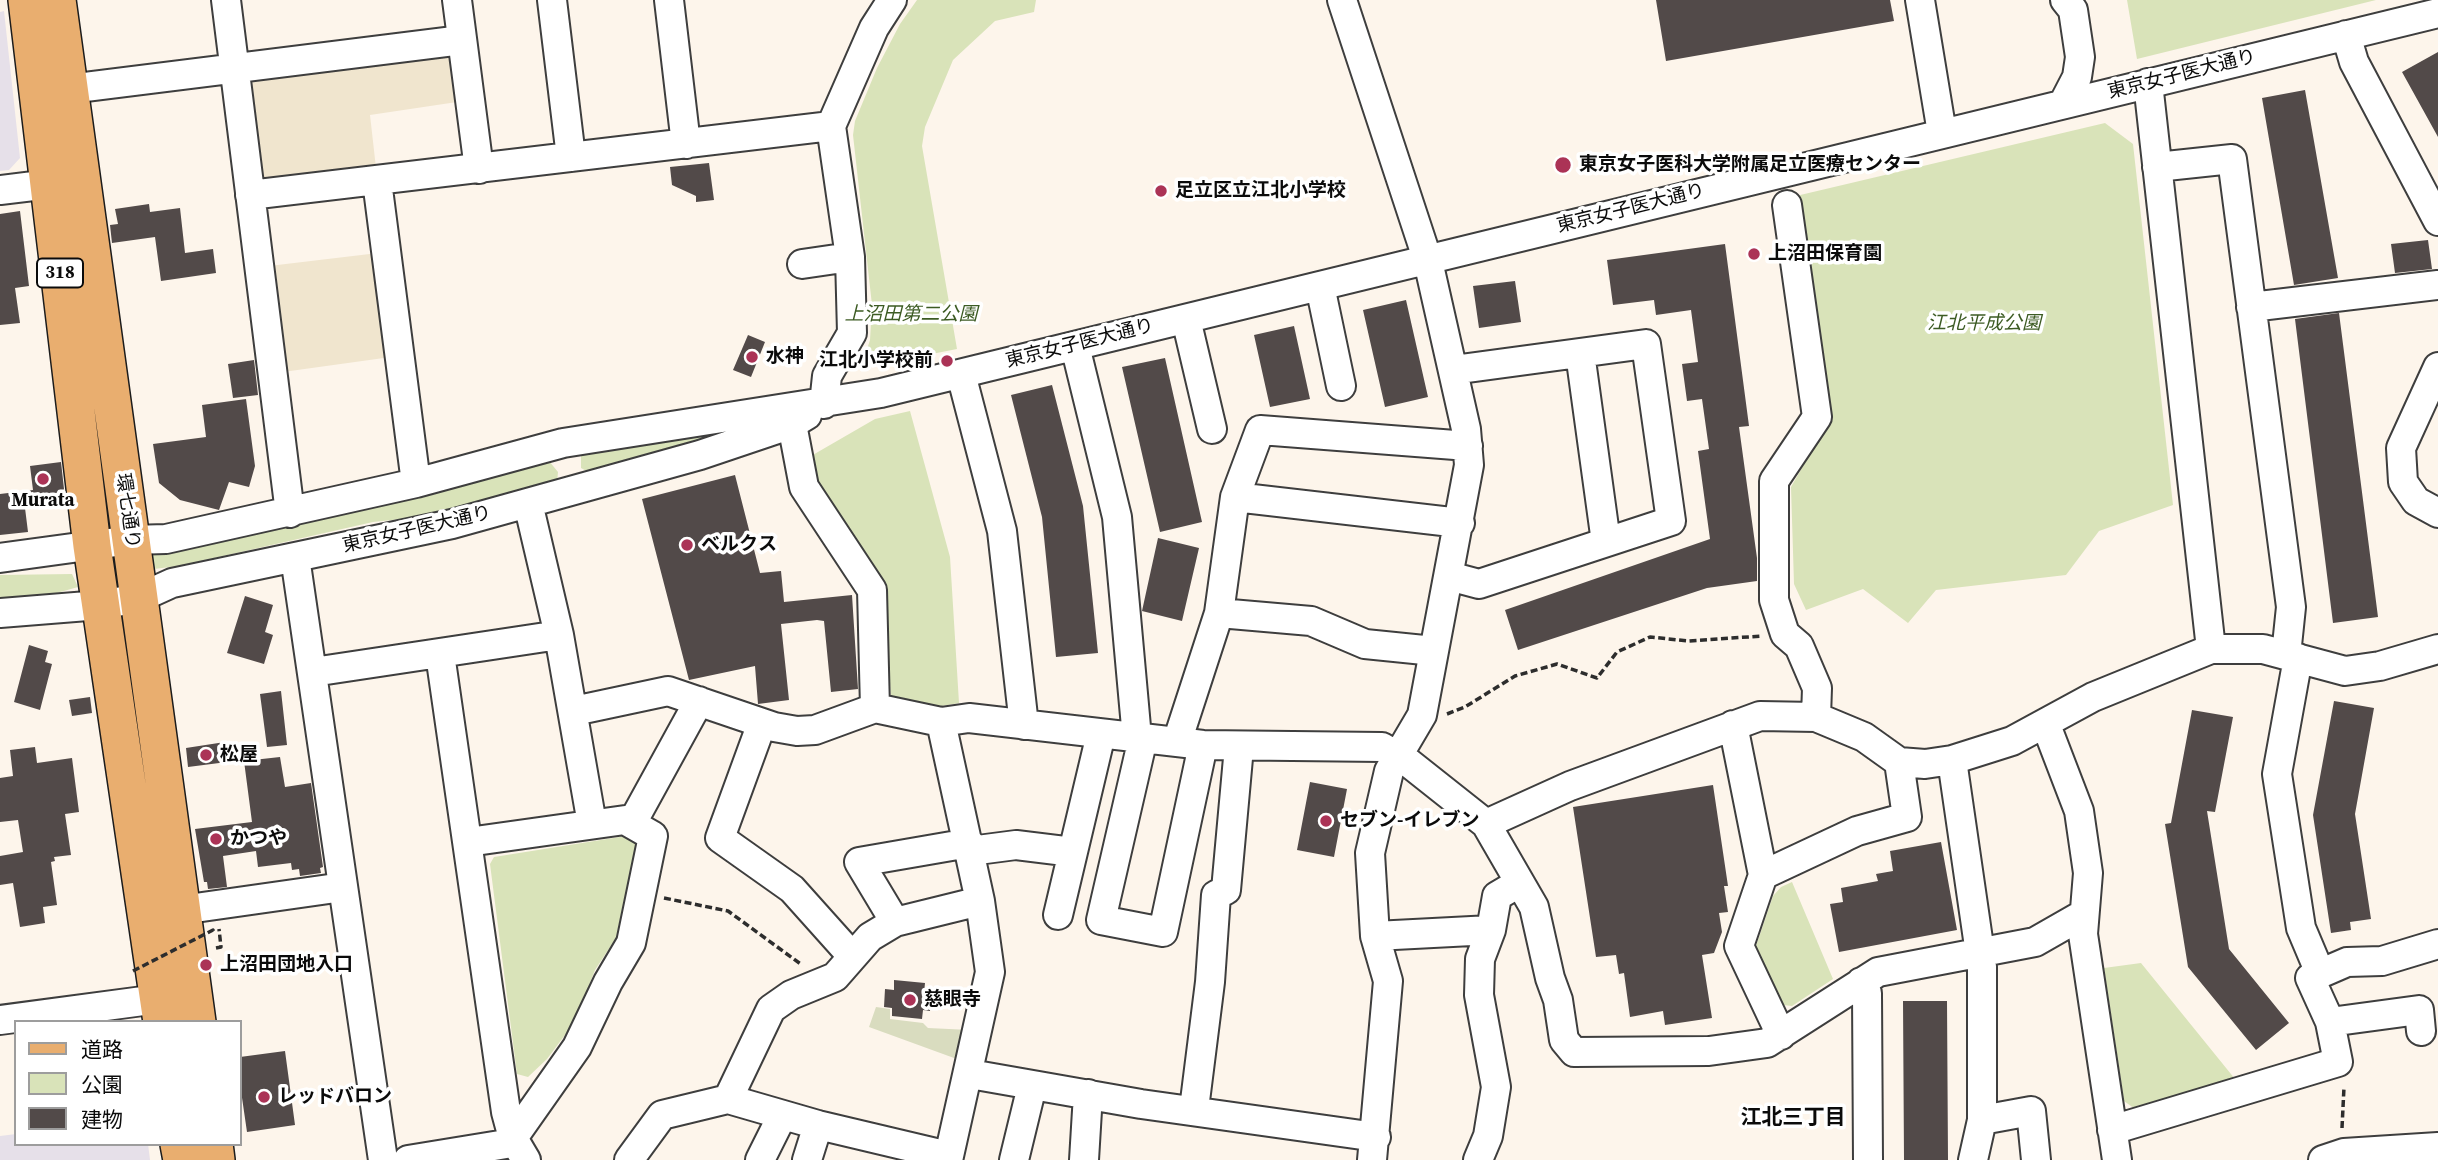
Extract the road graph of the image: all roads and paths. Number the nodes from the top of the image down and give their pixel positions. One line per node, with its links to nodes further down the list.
1 (27, 0): 26 (main road, 環七通り / 318)
2 (57, 0): 17 (main road, 環七通り / 318)
3 (226, 0): 15 (street)
4 (457, 0): 14 (street)
5 (552, 0): 6 (street); 22 (street)
6 (558, 0)
7 (669, 0): 21 (street)
8 (892, 0): 19 (street)
9 (1342, 0): 32 (street)
10 (2066, 0): 18 (street)
11 (1926, 1): 20 (street)
12 (2438, 13): 13 (street, 東京女子医大通り)
13 (2346, 35): 16 (street, 東京女子医大通り); 30 (street)
14 (462, 40): 15 (street); 24 (street)
15 (234, 69): 17 (street); 28 (street)
16 (2148, 83): 18 (street, 東京女子医大通り); 23 (street)
17 (69, 89): 54 (main road, 環七通り / 318)
18 (2063, 104): 20 (street, 東京女子医大通り)
19 (831, 126): 21 (street); 31 (street)
20 (1942, 133): 32 (street, 東京女子医大通り)
21 (686, 144): 22 (street)
22 (571, 157): 24 (street)
23 (2157, 167): 36 (street); 66 (street)
24 (479, 169): 25 (street)
25 (377, 181): 28 (street); 48 (street)
26 (50, 184): 27 (street); 56 (main road, 環七通り / 318)
27 (0, 190)
28 (250, 195): 51 (street)
29 (1787, 205): 64 (street)
30 (2438, 221)
31 (850, 257): 33 (street); 44 (street)
32 (1428, 261): 35 (street, 東京女子医大通り); 41 (street)
33 (802, 264)
34 (2438, 285): 36 (street)
35 (1320, 286): 37 (street, 東京女子医大通り); 43 (street)
36 (2252, 307): 70 (street)
37 (1186, 318): 38 (street, 東京女子医大通り); 46 (street)
38 (1075, 346): 42 (street, 東京女子医大通り); 83 (street)
39 (1580, 353): 41 (street); 55 (street); 55 (street)
40 (2438, 367): 52 (street)
41 (1453, 370): 47 (street)
42 (961, 373): 44 (street, 東京女子医大通り); 79 (street)
43 (1341, 386)
44 (824, 404): 45 (street, 東京女子医大通り); 48 (street, 東京女子医大通り)
45 (792, 424): 50 (street, 東京女子医大通り); 73 (street)
46 (1212, 429)
47 (1468, 446): 49 (street); 53 (street)
48 (416, 483): 51 (street, 東京女子医大通り)
49 (1235, 497): 53 (street); 63 (street)
50 (528, 503): 57 (street, 東京女子医大通り); 65 (street)
51 (290, 513): 54 (street, 東京女子医大通り)
52 (2438, 513)
53 (1460, 523): 59 (street)
54 (131, 540): 56 (street, 東京女子医大通り); 60 (main road, 環七通り / 318)
55 (1606, 542): 59 (street)
56 (92, 546): 58 (street, 東京女子医大通り); 61 (main road, 環七通り / 318)
57 (296, 557): 60 (street, 東京女子医大通り); 71 (street)
58 (0, 558)
59 (1449, 576): 68 (street)
60 (139, 598): 61 (street, 東京女子医大通り); 100 (main road, 環七通り / 318)
61 (100, 605): 62 (street, 東京女子医大通り); 114 (main road, 環七通り / 318)
62 (0, 612)
63 (1219, 613): 68 (street); 84 (street)
64 (1785, 634): 75 (path); 76 (street)
65 (559, 635): 69 (street); 74 (street)
66 (2211, 649): 70 (street); 81 (street)
67 (2438, 649): 70 (street)
68 (1434, 651): 75 (street)
69 (439, 654): 71 (street); 92 (street)
70 (2292, 657): 111 (street)
71 (313, 672): 97 (street)
72 (699, 701): 74 (street); 78 (street); 89 (street)
73 (875, 708): 77 (street); 78 (street)
74 (573, 712): 90 (street)
75 (1422, 715): 86 (street)
76 (1816, 717): 80 (street); 88 (street)
77 (941, 722): 79 (street); 93 (street)
78 (762, 723): 109 (street)
79 (1024, 725): 82 (street)
80 (1733, 725): 91 (street); 95 (street)
81 (2046, 725): 87 (street); 101 (street)
82 (1101, 734): 83 (street); 94 (street)
83 (1140, 738): 84 (street); 84 (street)
84 (1190, 744): 85 (street)
85 (1239, 747): 86 (street); 125 (street)
86 (1397, 754): 91 (street); 106 (street)
87 (1952, 760): 88 (street); 108 (street)
88 (1899, 762): 95 (street)
89 (632, 822): 90 (street); 98 (street)
90 (592, 824): 92 (street)
91 (1486, 824): 96 (street)
92 (468, 842): 131 (street)
93 (969, 847): 94 (street); 99 (street); 103 (street)
94 (1073, 852): 102 (street)
95 (1763, 875): 119 (street)
96 (1519, 883): 104 (street); 119 (street)
97 (343, 887): 100 (street); 136 (street)
98 (642, 894): 112 (path); 131 (street)
99 (980, 901): 103 (street); 121 (street)
100 (181, 910): 116 (main road, 環七通り / 318)
101 (2084, 914): 108 (street); 129 (street)
102 (1058, 915)
103 (895, 922): 109 (street)
104 (1491, 930): 106 (street); 143 (street)
105 (214, 933): 110 (path, bridge)
106 (1375, 936): 132 (street)
107 (2438, 944): 111 (street)
108 (1981, 953): 113 (street); 127 (street)
109 (852, 956): 112 (street)
110 (133, 971)
111 (2320, 973): 117 (street)
112 (825, 982): 124 (street)
113 (1861, 982): 119 (street); 144 (street)
114 (160, 1010): 115 (street)
115 (1, 1012)
116 (197, 1020)
117 (2330, 1022): 118 (street); 120 (street)
118 (2421, 1031)
119 (1781, 1035)
120 (2338, 1062): 129 (street); 134 (path)
121 (970, 1074): 122 (street); 135 (street)
122 (1032, 1086): 123 (street); 141 (street)
123 (1088, 1094): 125 (street); 142 (street)
124 (728, 1099): 126 (street); 138 (street)
125 (1194, 1109): 132 (street)
126 (782, 1116): 128 (street); 139 (street)
127 (1982, 1120): 145 (street); 146 (street)
128 (818, 1125): 133 (street); 140 (street)
129 (2112, 1130): 147 (street)
130 (2438, 1147): 134 (street)
131 (519, 1149): 137 (street)
132 (1374, 1149)
133 (907, 1154): 135 (street)
134 (2331, 1157)
135 (951, 1158)
136 (383, 1160)
137 (408, 1160)
138 (629, 1160)
139 (760, 1160)
140 (807, 1160)
141 (1014, 1160)
142 (1084, 1160)
143 (1478, 1160)
144 (1868, 1160)
145 (1973, 1160)
146 (2036, 1160)
147 (2116, 1160)

